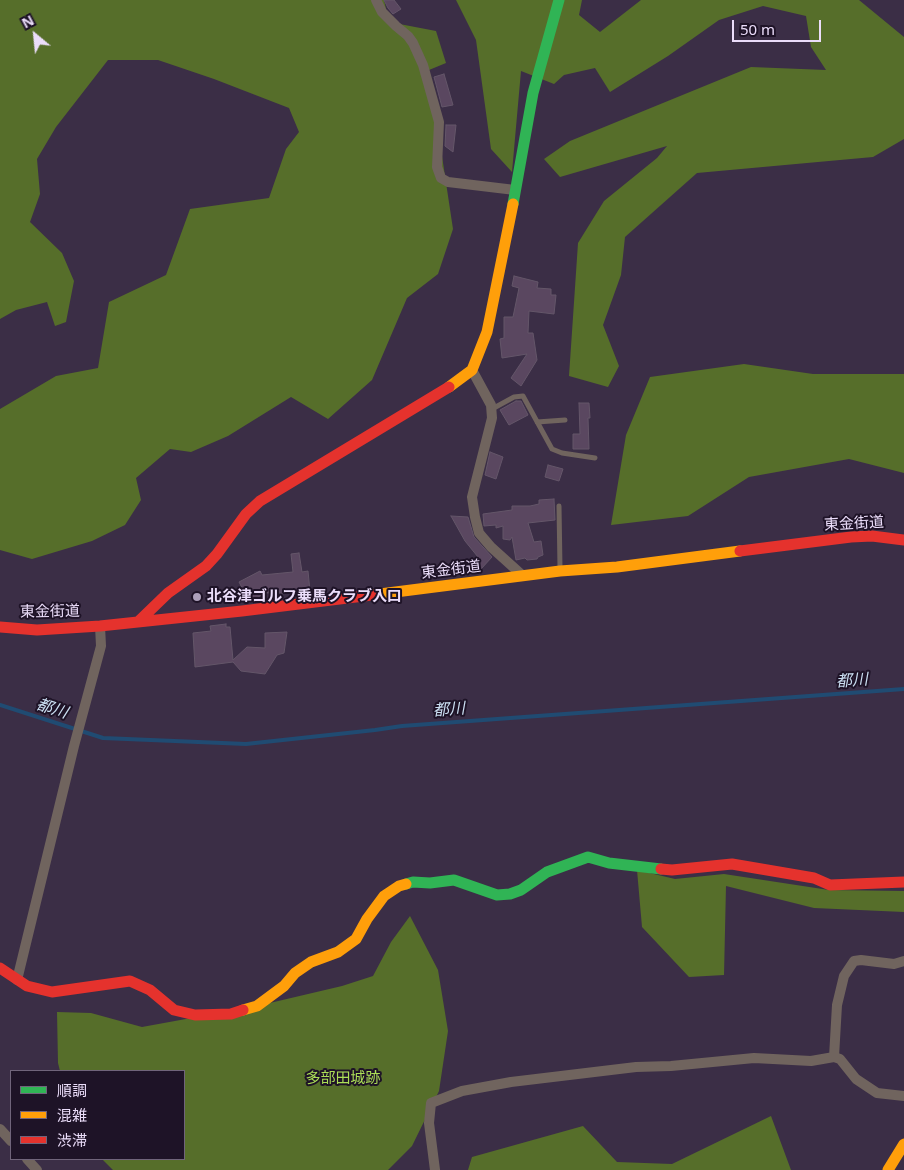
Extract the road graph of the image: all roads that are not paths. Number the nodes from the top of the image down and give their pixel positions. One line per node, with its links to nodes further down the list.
1 (376, 0): 3 (street)
2 (559, 0): 3 (main road)
3 (515, 190): 4 (main road)
4 (472, 370): 5 (street); 13 (main road)
5 (491, 409): 7 (lane); 12 (street)
6 (565, 420): 7 (lane)
7 (537, 422): 8 (lane)
8 (595, 458)
9 (559, 506): 11 (lane)
10 (904, 540): 11 (main road, 東金街道)
11 (560, 571): 12 (main road, 東金街道)
12 (523, 576): 13 (main road, 東金街道)
13 (139, 621): 14 (main road, 東金街道)
14 (100, 626): 15 (main road, 東金街道); 19 (street)
15 (0, 627)
16 (904, 882): 19 (main road)
17 (904, 961): 20 (street)
18 (0, 968): 19 (main road)
19 (17, 980)
20 (834, 1057): 21 (street); 27 (street)
21 (904, 1096)
22 (0, 1129): 23 (street)
23 (10, 1140)
24 (904, 1144): 28 (main road)
25 (28, 1160): 26 (street)
26 (37, 1170)
27 (435, 1170)
28 (888, 1170)

